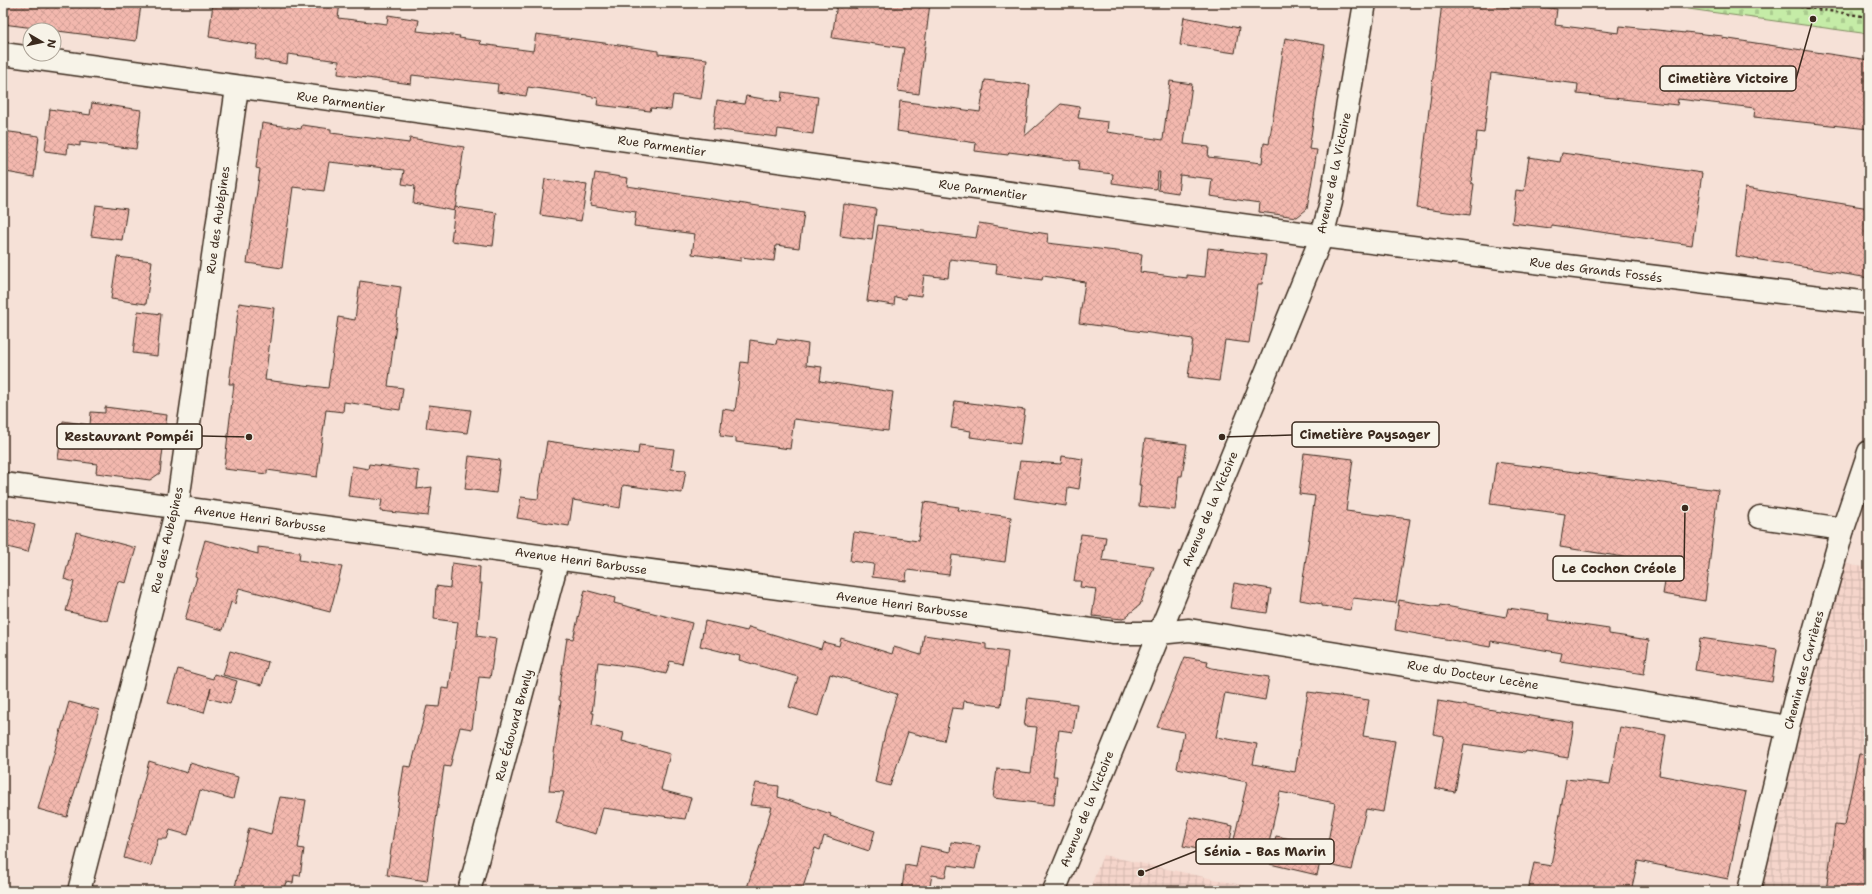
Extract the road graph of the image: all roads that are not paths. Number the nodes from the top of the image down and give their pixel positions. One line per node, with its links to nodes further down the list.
1 (1365, 3): 4 (street, Avenue de la Victoire)
2 (3, 54): 3 (street, Rue Parmentier)
3 (237, 88): 4 (street, Rue Parmentier); 8 (street, Rue des Aubépines)
4 (1322, 236): 5 (street, Rue des Grands Fossés); 12 (street, Avenue de la Victoire)
5 (1869, 303)
6 (1869, 452): 10 (street, Chemin des Carrières)
7 (3, 484): 8 (street, Avenue Henri Barbusse)
8 (176, 508): 11 (street, Avenue Henri Barbusse); 14 (street, Rue des Aubépines)
9 (1760, 517): 10 (street)
10 (1844, 529): 13 (street, Chemin des Carrières)
11 (558, 558): 12 (street, Avenue Henri Barbusse); 15 (street, Rue Édouard Branly)
12 (1159, 633): 13 (street, Rue du Docteur Lecène); 16 (street, Avenue de la Victoire)
13 (1788, 727): 17 (street, Chemin des Carrières)
14 (83, 890)
15 (469, 891)
16 (1054, 891)
17 (1749, 891)

